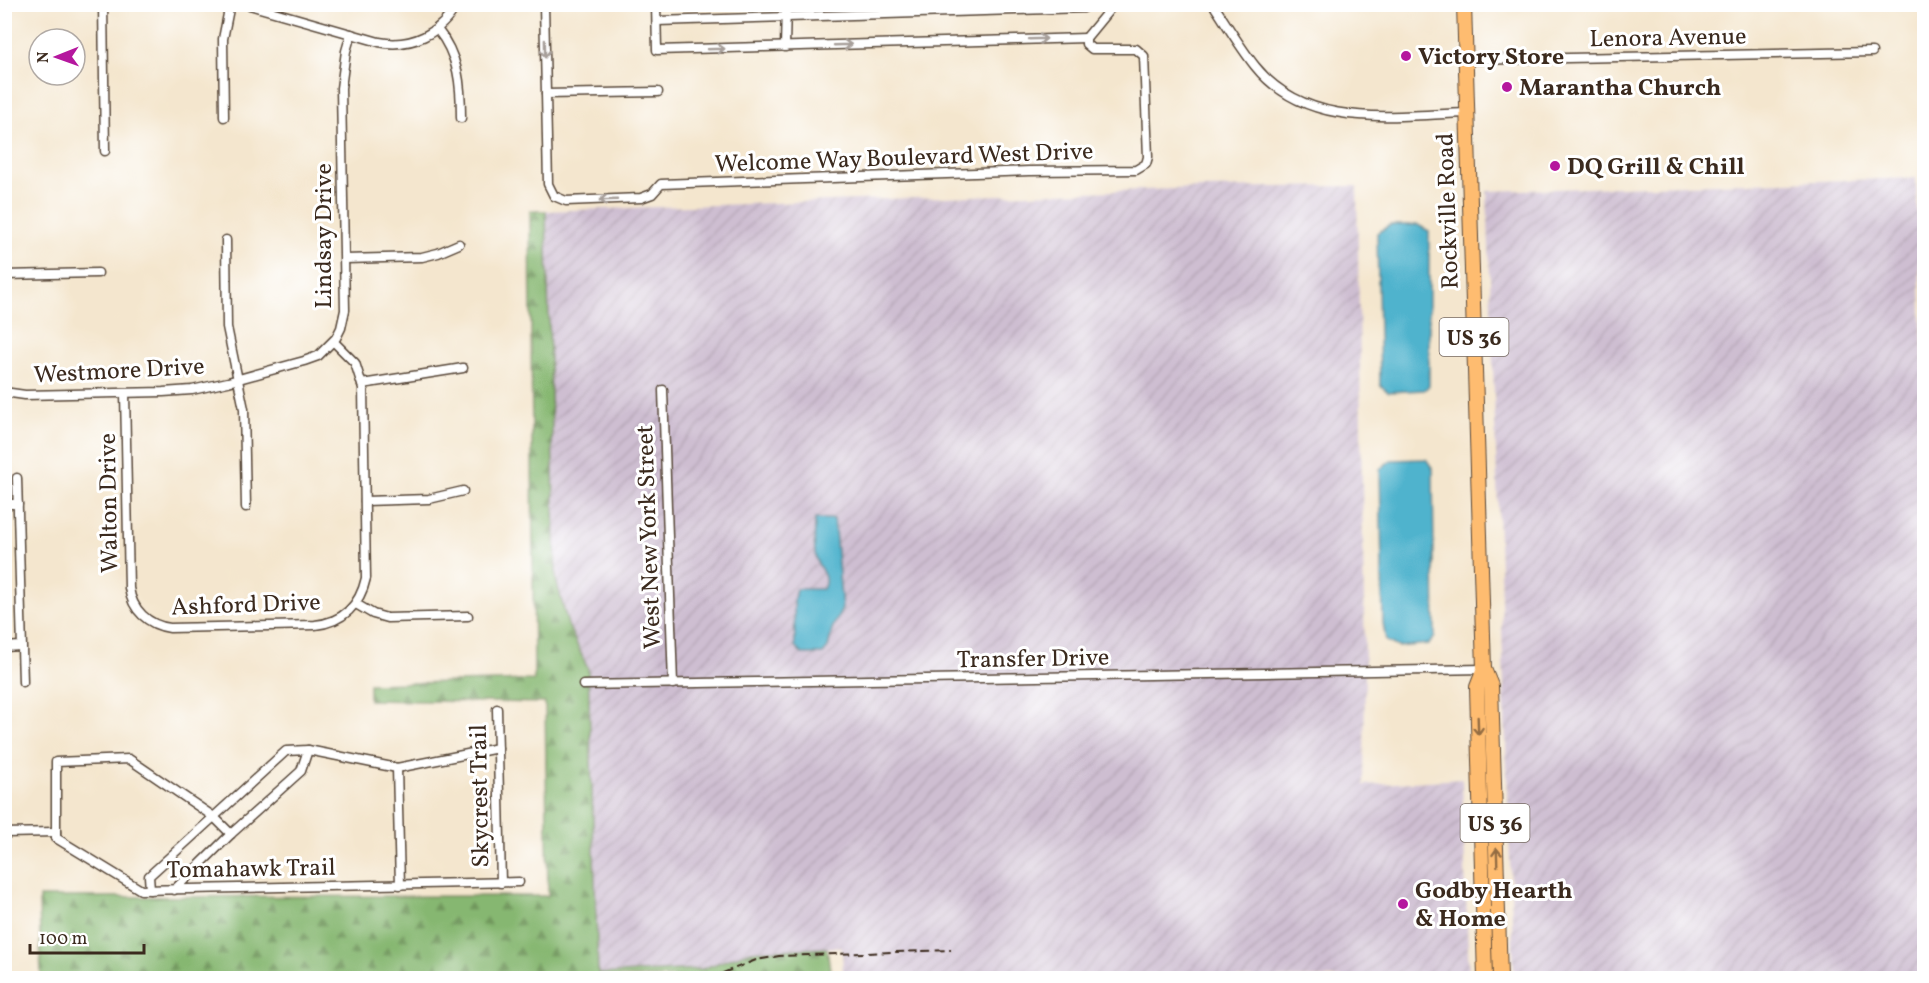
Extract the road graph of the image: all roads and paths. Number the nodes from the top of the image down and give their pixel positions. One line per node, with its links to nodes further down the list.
1 (103, 4): 25 (street)
2 (230, 4): 23 (street)
3 (246, 4): 15 (street)
4 (457, 4): 14 (street)
5 (544, 4): 21 (street, one-way to 21)
6 (656, 4): 13 (street)
7 (786, 4): 12 (street)
8 (1114, 4): 16 (street)
9 (1214, 4): 22 (street)
10 (1464, 4): 19 (main road, Rockville Road / US 36)
11 (1085, 6): 12 (street)
12 (784, 17): 13 (street); 17 (street)
13 (657, 21): 17 (street, one-way to 17)
14 (437, 29): 15 (street); 24 (street)
15 (351, 34): 28 (street, Lindsay Drive)
16 (1086, 38): 17 (street, one-way to 16); 21 (street, Welcome Way Boulevard West Drive, one-way to 21)
17 (785, 46)
18 (1872, 52): 19 (street, Lenora Avenue)
19 (1465, 60): 22 (main road, Rockville Road / US 36)
20 (658, 92): 21 (street)
21 (546, 94)
22 (1467, 113): 49 (main road, Rockville Road / US 36)
23 (224, 117)
24 (461, 118)
25 (105, 151)
26 (226, 240): 33 (street)
27 (459, 244): 28 (street)
28 (345, 259): 31 (street, Lindsay Drive)
29 (98, 273): 30 (street)
30 (4, 275)
31 (334, 342): 33 (street, Westmore Drive); 34 (street, Lindsay Drive)
32 (463, 368): 34 (street)
33 (238, 379): 37 (street, Westmore Drive); 43 (street)
34 (362, 384): 40 (street, Lindsay Drive)
35 (663, 390): 51 (street, West New York Street)
36 (4, 392): 37 (street, Westmore Drive)
37 (125, 393): 45 (street, Walton Drive)
38 (17, 478): 42 (street)
39 (463, 490): 40 (street)
40 (365, 501): 44 (street, Lindsay Drive)
41 (4, 504): 42 (street)
42 (18, 504): 47 (street)
43 (246, 507)
44 (356, 604): 45 (street, Ashford Drive); 46 (street)
45 (138, 610)
46 (468, 616)
47 (21, 646): 48 (street); 50 (street)
48 (4, 647)
49 (1484, 669): 51 (street, Transfer Drive); 66 (main road, Rockville Road / US 36, one-way to 66); 67 (main road, Rockville Road / US 36, one-way to 49)
50 (23, 682)
51 (673, 684): 52 (street, Transfer Drive)
52 (583, 686)
53 (497, 709): 54 (street, Skycrest Trail)
54 (498, 748): 56 (street); 62 (street, Skycrest Trail)
55 (308, 750): 56 (street); 57 (street); 60 (street)
56 (397, 768): 63 (street)
57 (214, 817): 58 (street); 60 (street); 64 (street)
58 (57, 832): 59 (street); 64 (street, Tomahawk Trail)
59 (4, 833)
60 (231, 834): 65 (street)
61 (519, 882): 62 (street, Tomahawk Trail)
62 (501, 883): 63 (street, Tomahawk Trail)
63 (400, 885): 65 (street, Tomahawk Trail)
64 (150, 890): 65 (street, Tomahawk Trail)
65 (174, 890)
66 (1485, 978)
67 (1500, 978)

